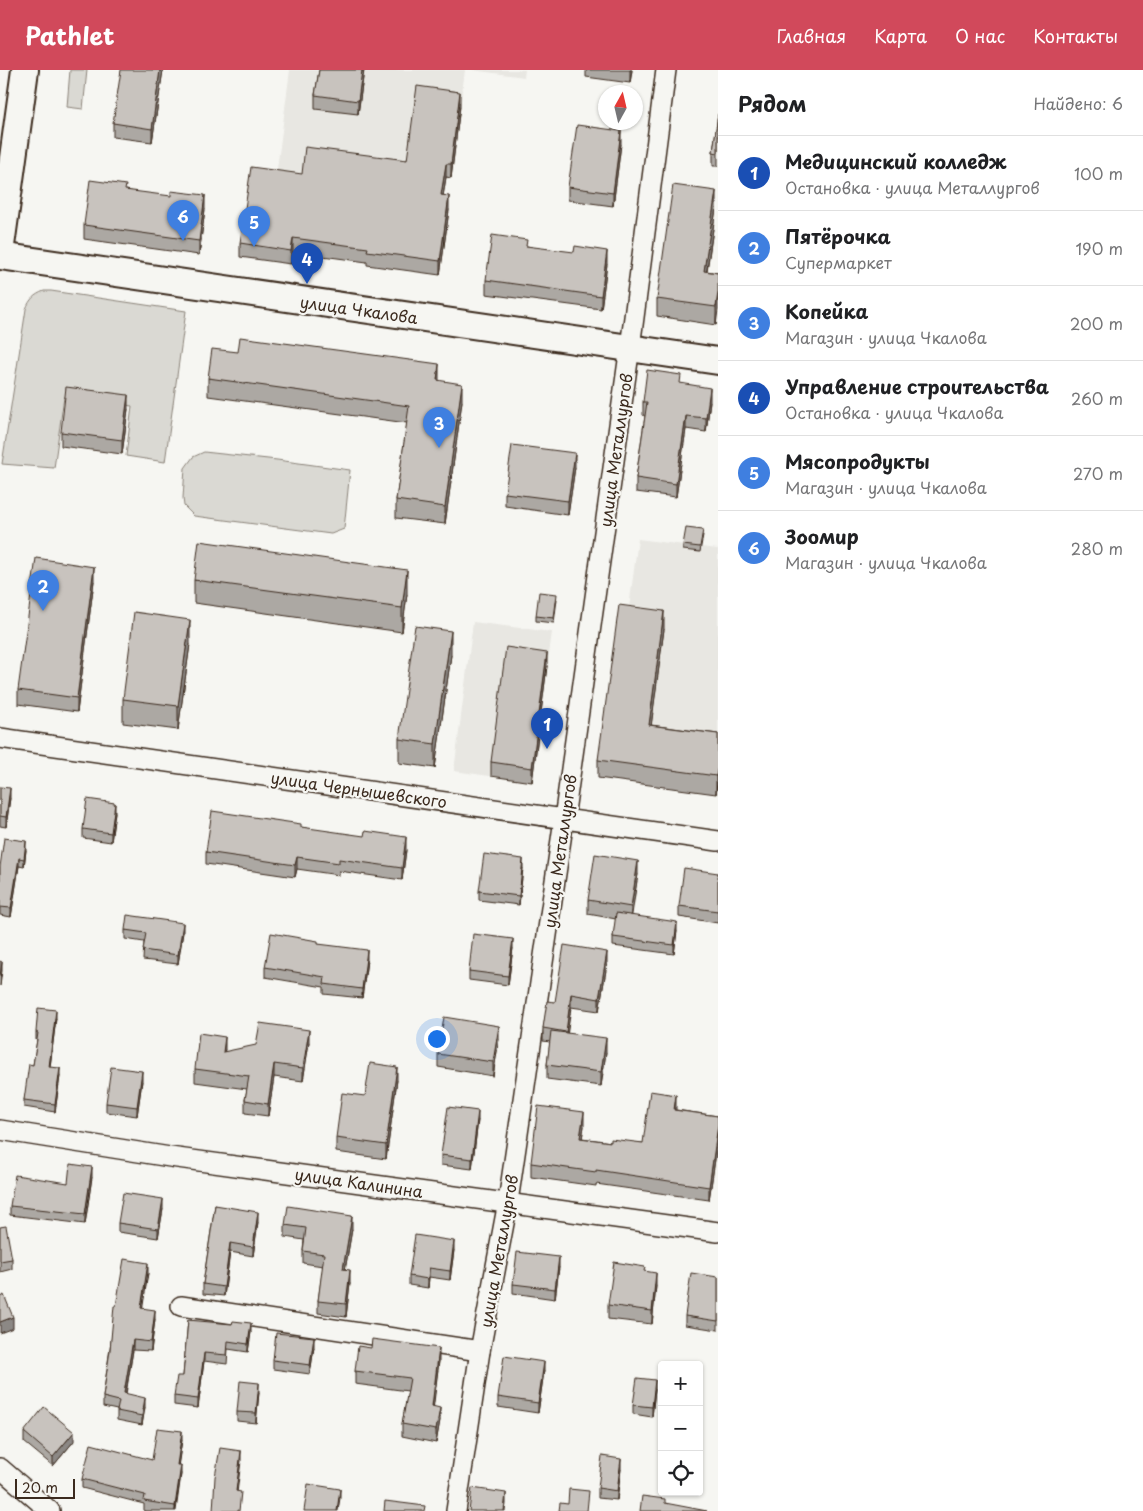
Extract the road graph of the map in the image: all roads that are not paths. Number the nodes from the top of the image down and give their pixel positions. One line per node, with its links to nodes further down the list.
1 (25, 70): 3 (main road)
2 (666, 70): 4 (street, улица Металлургов)
3 (0, 254): 4 (main road, улица Чкалова)
4 (630, 349): 5 (main road, улица Чкалова); 7 (street, улица Металлургов)
5 (718, 361)
6 (0, 738): 7 (street, улица Чернышевского)
7 (564, 819): 8 (street, улица Чернышевского); 10 (street, улица Металлургов)
8 (718, 841)
9 (0, 1130): 10 (street, улица Калинина)
10 (508, 1202): 11 (street, улица Калинина); 13 (street, улица Металлургов)
11 (718, 1232)
12 (181, 1306): 13 (street)
13 (480, 1350): 16 (street, улица Металлургов)
14 (0, 1468): 15 (street)
15 (50, 1511)
16 (456, 1511)

